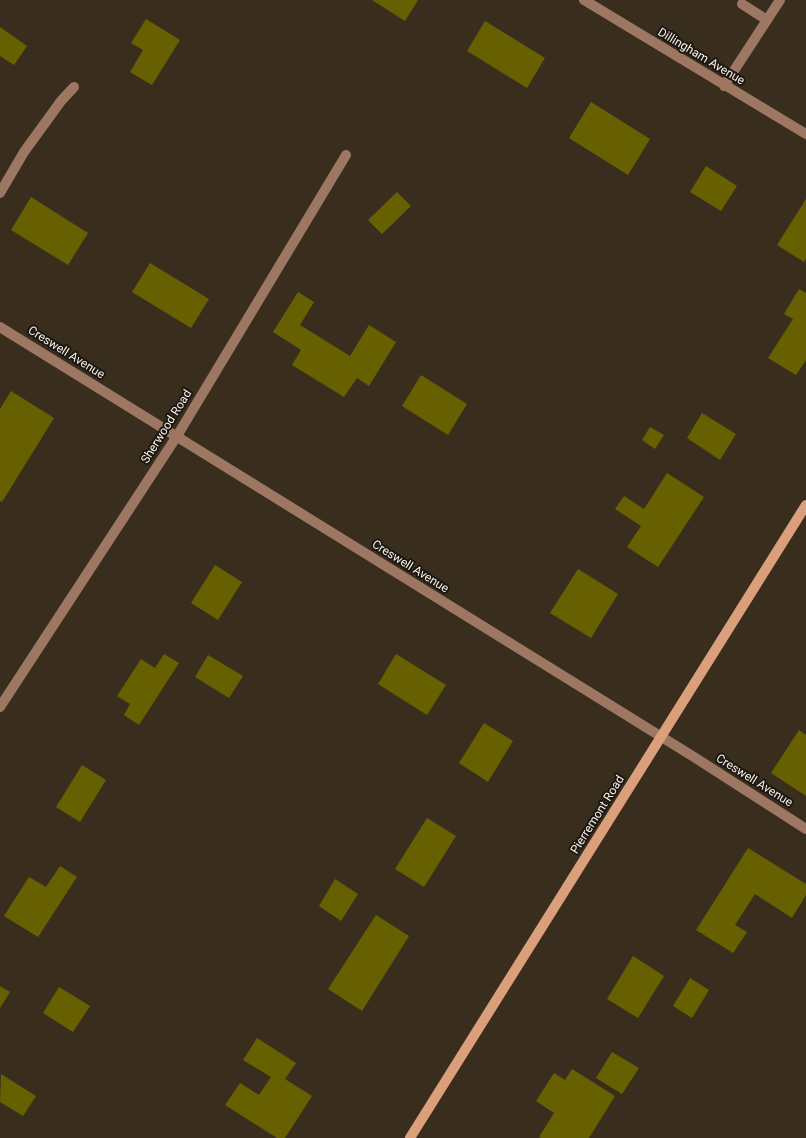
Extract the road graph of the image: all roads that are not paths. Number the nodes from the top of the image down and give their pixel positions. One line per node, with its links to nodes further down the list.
1 (584, 0): 5 (street, Dillingham Avenue)
2 (780, 0): 4 (street)
3 (741, 1): 4 (street)
4 (767, 20): 5 (street)
5 (724, 86): 7 (street, Dillingham Avenue)
6 (74, 88): 9 (street)
7 (806, 134)
8 (346, 155): 11 (street, Sherwood Road)
9 (0, 194)
10 (0, 327): 11 (street, Creswell Avenue)
11 (177, 436): 13 (street, Sherwood Road); 14 (street, Creswell Avenue)
12 (806, 505): 14 (main road, Pierremont Road)
13 (0, 707)
14 (662, 738): 15 (street, Creswell Avenue); 16 (main road, Pierremont Road)
15 (806, 829)
16 (410, 1138)

